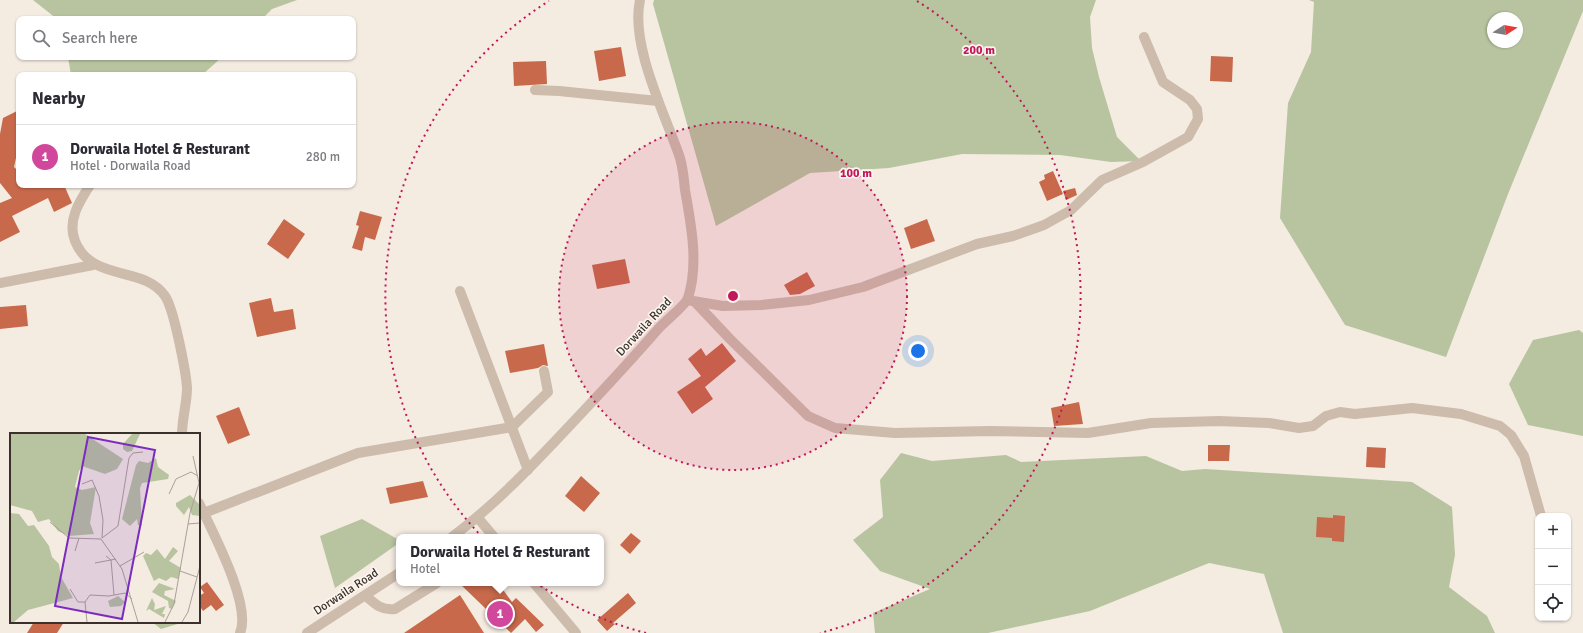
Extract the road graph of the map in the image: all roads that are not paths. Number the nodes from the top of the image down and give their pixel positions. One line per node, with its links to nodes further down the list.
1 (640, 0): 4 (street, Dorwaila Road)
2 (1144, 36): 9 (street)
3 (535, 90): 4 (street)
4 (658, 101): 9 (street, Dorwaila Road)
5 (88, 188): 6 (street)
6 (93, 264): 7 (street); 12 (street)
7 (0, 283)
8 (460, 291): 11 (street)
9 (692, 302): 13 (street, Dorwaila Road); 16 (street)
10 (544, 371): 11 (street)
11 (512, 427): 13 (street); 15 (street)
12 (182, 433)
13 (528, 470): 17 (street, Dorwaila Road)
14 (200, 505): 15 (street)
15 (204, 513): 24 (street)
16 (1539, 513)
17 (478, 518): 18 (street, Dorwaila Road); 19 (street)
18 (456, 534)
19 (491, 534)
20 (396, 575): 23 (street, Dorwaila Road)
21 (432, 586): 23 (street)
22 (537, 586): 26 (street)
23 (366, 596): 25 (street, Dorwaila Road)
24 (240, 633)
25 (307, 633)
26 (576, 633)

